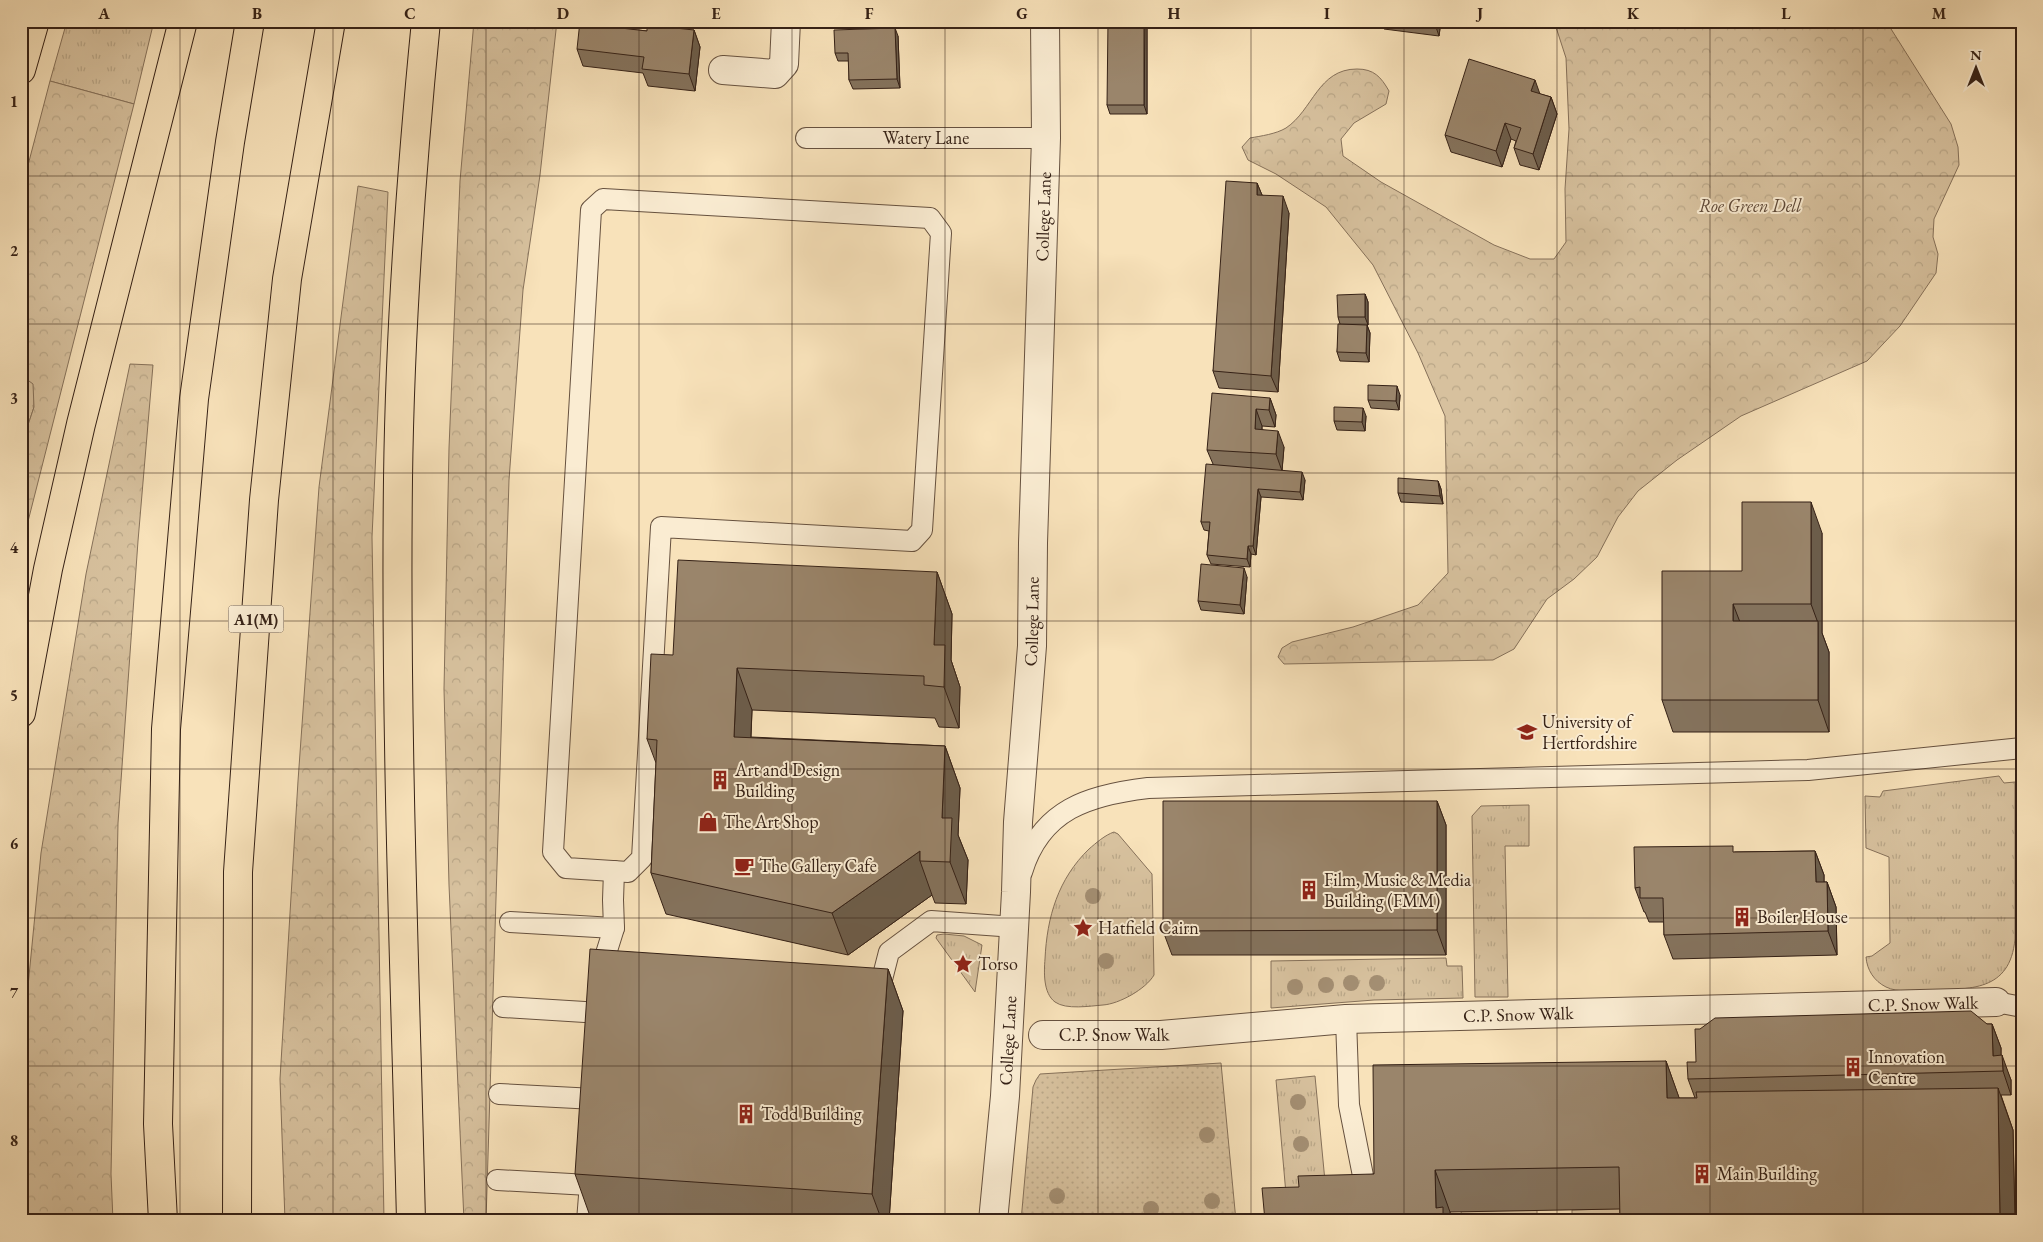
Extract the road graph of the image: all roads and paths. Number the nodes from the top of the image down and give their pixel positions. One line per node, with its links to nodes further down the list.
1 (35, 21): 8 (main road)
2 (183, 21): 12 (main road)
3 (250, 21): 28 (main road)
4 (331, 21): 29 (main road, A1(M))
5 (426, 21): 30 (main road)
6 (786, 21): 9 (street)
7 (1045, 21): 11 (street, College Lane)
8 (21, 70)
9 (724, 70)
10 (806, 138): 11 (lane, Watery Lane)
11 (1046, 138): 15 (street, College Lane)
12 (21, 713)
13 (2022, 748): 15 (lane)
14 (614, 870): 14 (lane); 18 (lane)
15 (1016, 892): 17 (street, College Lane)
16 (510, 922): 18 (lane)
17 (1014, 927): 19 (lane); 32 (street, College Lane)
18 (614, 928): 21 (lane)
19 (878, 999)
20 (2009, 1004): 22 (street, C.P. Snow Walk)
21 (503, 1007)
22 (1346, 1019): 23 (street, C.P. Snow Walk); 27 (lane)
23 (1042, 1035)
24 (499, 1094): 25 (lane)
25 (595, 1099)
26 (497, 1180): 31 (lane)
27 (1366, 1196)
28 (162, 1221)
29 (237, 1221)
30 (411, 1221)
31 (587, 1221)
32 (993, 1221)

